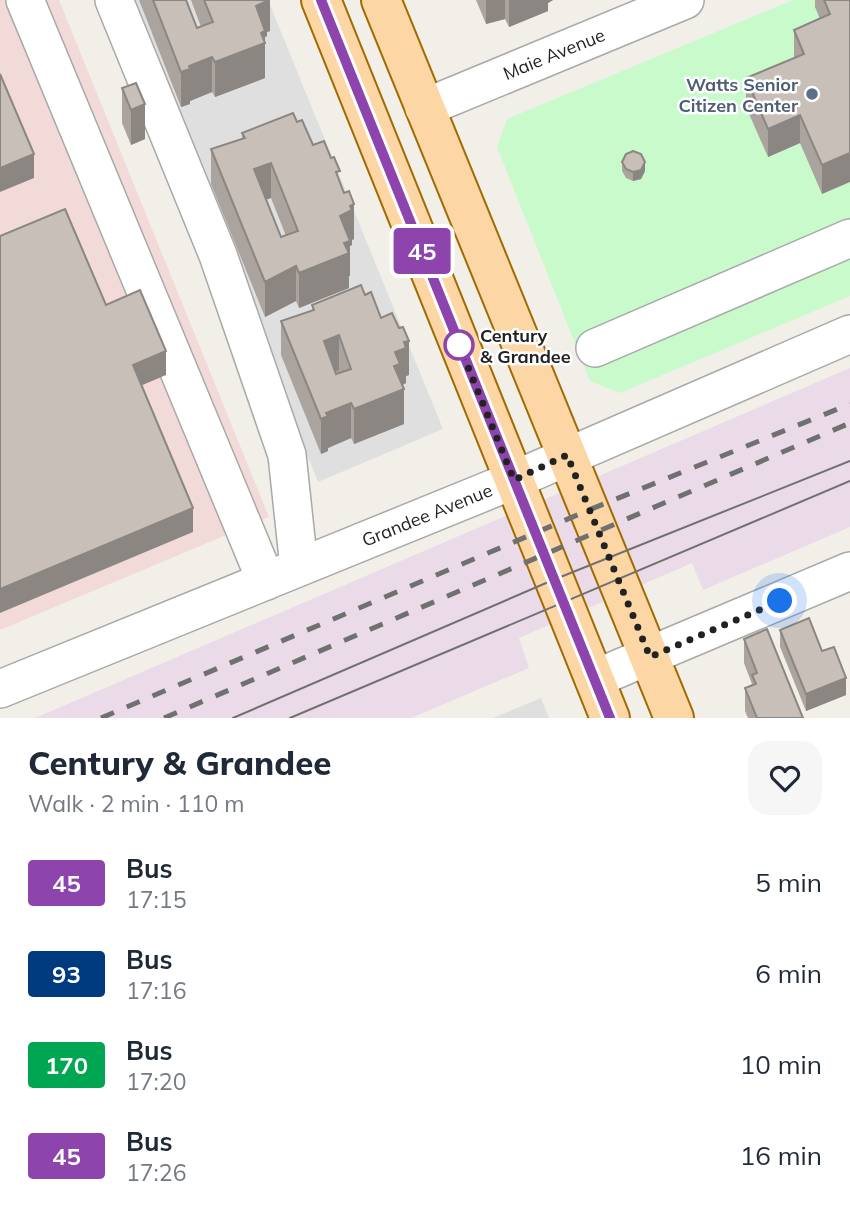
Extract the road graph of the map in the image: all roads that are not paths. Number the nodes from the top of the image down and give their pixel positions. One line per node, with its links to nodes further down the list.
1 (25, 0): 14 (street)
2 (114, 0): 12 (street)
3 (321, 0): 11 (main road)
4 (381, 0): 6 (main road)
5 (685, 0): 6 (street, Maie Avenue)
6 (424, 108): 10 (main road)
7 (850, 238): 9 (street)
8 (850, 334): 10 (street, Grandee Avenue)
9 (595, 348)
10 (567, 455): 11 (street, Grandee Avenue); 15 (main road)
11 (514, 480): 12 (street, Grandee Avenue); 16 (main road)
12 (299, 567): 14 (street, Grandee Avenue)
13 (850, 571): 15 (street)
14 (265, 581): 17 (street, Grandee Avenue)
15 (650, 657): 16 (street); 19 (main road)
16 (594, 679): 18 (main road)
17 (0, 689)
18 (610, 718)
19 (674, 718)

